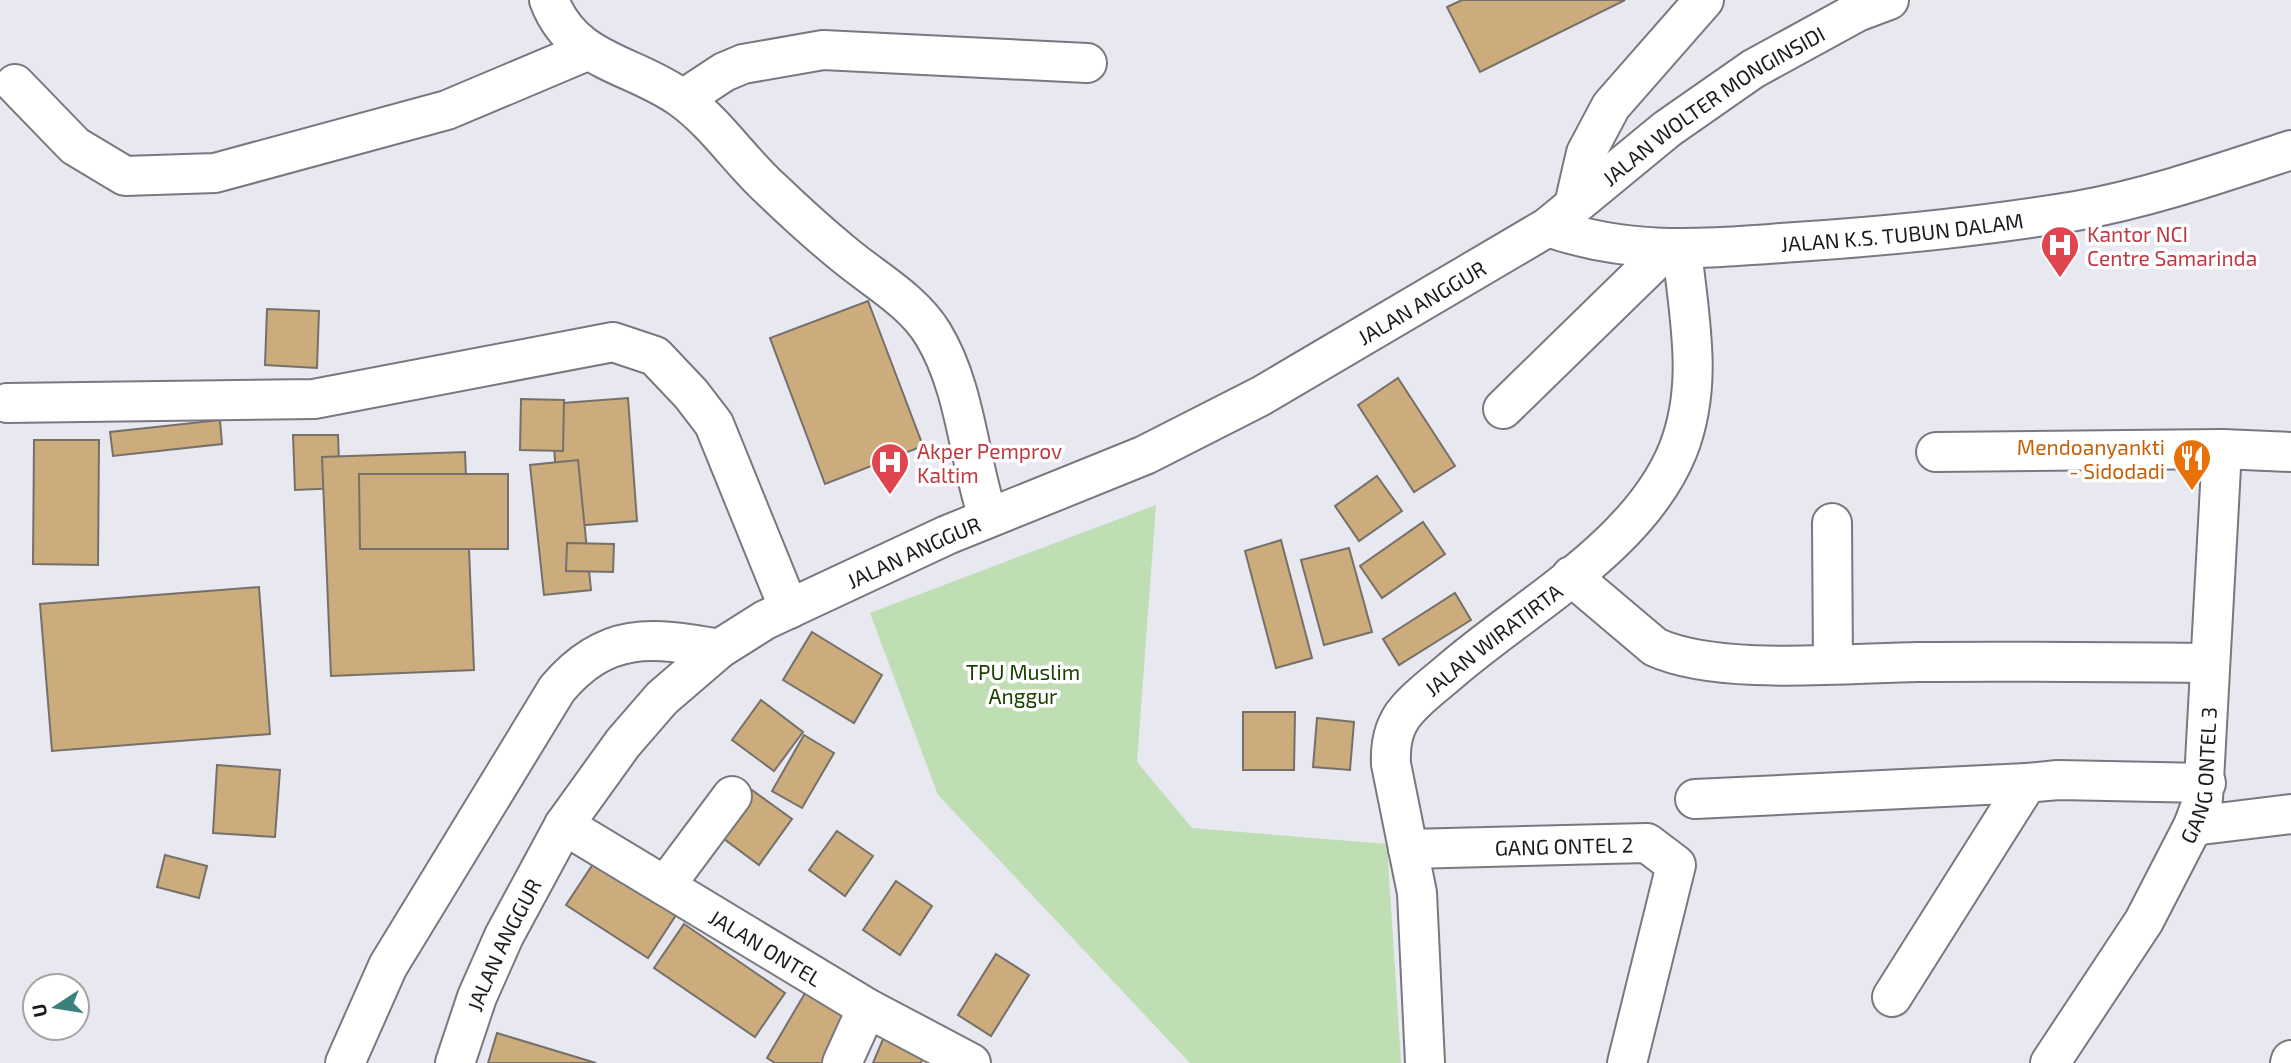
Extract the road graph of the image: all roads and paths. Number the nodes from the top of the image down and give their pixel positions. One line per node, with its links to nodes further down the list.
1 (549, 0): 4 (street)
2 (1704, 0): 9 (street)
3 (1866, 4): 9 (street, JALAN WOLTER MONGINSIDI)
4 (587, 51): 6 (street); 7 (street)
5 (1087, 63): 7 (street)
6 (15, 83)
7 (683, 99): 16 (street)
8 (2291, 150): 10 (street, JALAN K.S. TUBUN DALAM)
9 (1561, 216): 10 (street, JALAN K.S. TUBUN DALAM); 16 (street, JALAN ANGGUR)
10 (1674, 250): 12 (street); 18 (street, JALAN WIRATIRTA)
11 (8, 403): 19 (street)
12 (1503, 409)
13 (2221, 449): 14 (street); 15 (street); 21 (street, GANG ONTEL 3)
14 (1936, 452)
15 (2291, 452)
16 (988, 517): 19 (street, JALAN ANGGUR)
17 (1832, 523): 22 (street)
18 (1571, 576): 22 (street); 30 (street, JALAN WIRATIRTA)
19 (789, 609): 20 (street, JALAN ANGGUR)
20 (719, 649): 28 (street, JALAN ANGGUR); 34 (street)
21 (2210, 663): 22 (street); 24 (street, GANG ONTEL 3)
22 (1833, 664)
23 (2027, 783): 24 (street); 26 (street); 32 (street)
24 (2206, 783): 29 (street, GANG ONTEL 3)
25 (732, 796): 31 (street)
26 (1695, 799)
27 (2291, 814): 29 (street)
28 (564, 825): 31 (street, JALAN ONTEL); 35 (street, JALAN ANGGUR)
29 (2193, 826): 40 (street, GANG ONTEL 3)
30 (1408, 849): 38 (street, JALAN WIRATIRTA); 39 (street, GANG ONTEL 2)
31 (666, 886): 33 (street, JALAN ONTEL)
32 (1892, 997)
33 (867, 1008): 36 (street); 37 (street, JALAN ONTEL)
34 (345, 1063)
35 (455, 1063)
36 (842, 1063)
37 (971, 1063)
38 (1425, 1063)
39 (1627, 1063)
40 (2050, 1063)

